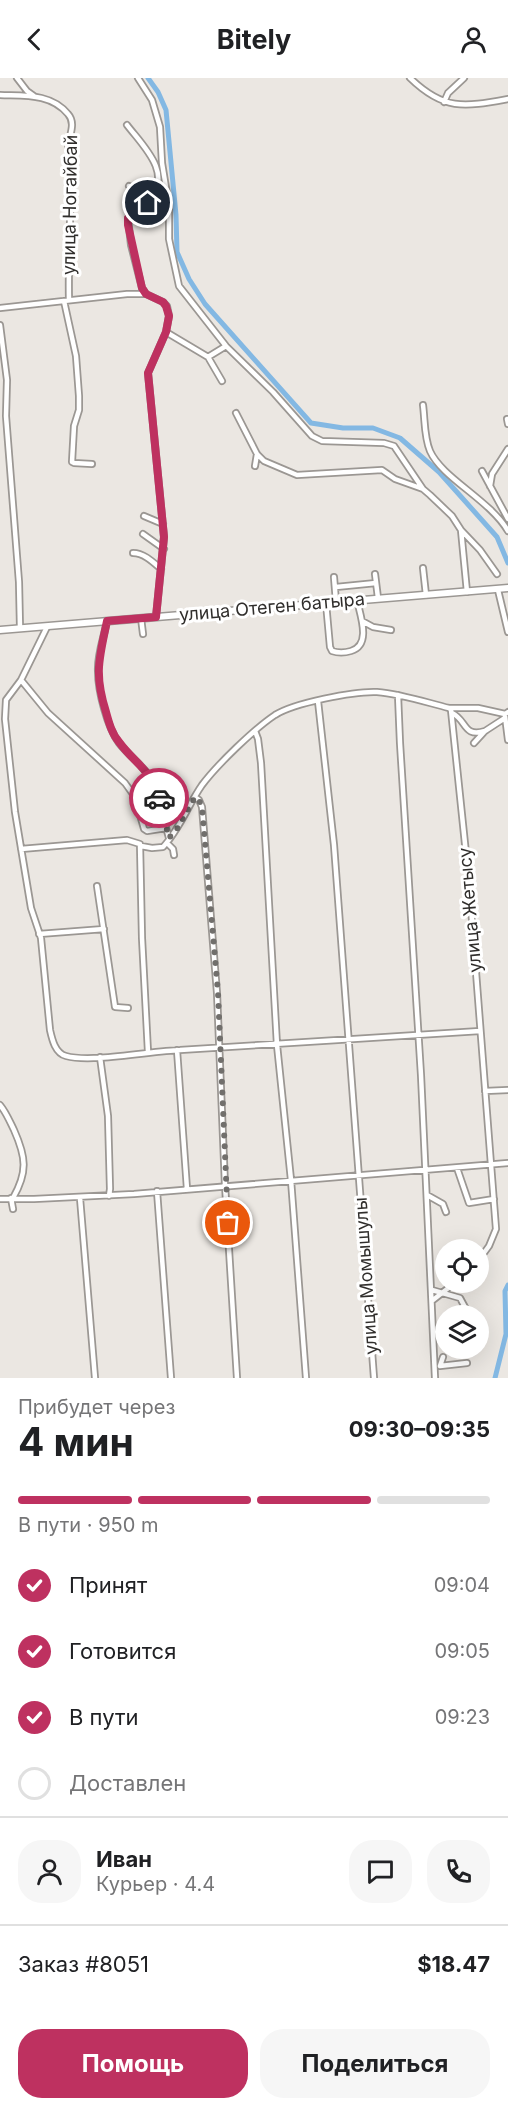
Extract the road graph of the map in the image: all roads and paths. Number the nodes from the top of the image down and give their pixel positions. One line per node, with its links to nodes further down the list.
1 (17, 78): 6 (street)
2 (138, 78): 10 (street)
3 (410, 78): 8 (street)
4 (464, 78): 8 (street)
5 (0, 95): 6 (street)
6 (34, 96): 15 (street, улица Ногайбай)
7 (508, 99): 8 (street)
8 (444, 102)
9 (127, 125): 11 (street)
10 (162, 164): 11 (street); 19 (street)
11 (155, 165): 13 (street)
12 (129, 186): 13 (street)
13 (151, 200): 14 (street)
14 (146, 294): 15 (street); 18 (street)
15 (67, 301): 16 (street, улица Ногайбай); 26 (street, улица Ногайбай)
16 (0, 308)
17 (0, 325): 59 (street)
18 (166, 332): 20 (street); 33 (street)
19 (226, 346): 20 (street); 30 (street)
20 (208, 357): 21 (street)
21 (222, 381)
22 (423, 405): 35 (street)
23 (236, 413): 25 (street)
24 (508, 449): 29 (street)
25 (257, 454): 27 (street); 30 (street)
26 (92, 464)
27 (255, 466)
28 (482, 471): 29 (street)
29 (490, 486): 32 (street)
30 (423, 489): 34 (street)
31 (144, 516): 33 (street)
32 (508, 519)
33 (163, 524): 37 (street)
34 (461, 530): 42 (street); 48 (street)
35 (508, 531)
36 (143, 534): 37 (street)
37 (164, 549): 40 (street)
38 (133, 553): 40 (street)
39 (423, 568): 49 (street)
40 (161, 570): 54 (street)
41 (375, 573): 44 (street)
42 (497, 574)
43 (334, 577): 45 (street)
44 (376, 583): 45 (street); 50 (street)
45 (336, 587): 52 (street)
46 (508, 588): 47 (main road, улица Отеген батыра)
47 (498, 590): 48 (main road, улица Отеген батыра); 62 (street)
48 (467, 592): 49 (main road, улица Отеген батыра)
49 (426, 595): 50 (main road, улица Отеген батыра)
50 (378, 598): 51 (main road, улица Отеген батыра)
51 (357, 600): 52 (main road, улица Отеген батыра); 57 (street)
52 (336, 602): 53 (main road, улица Отеген батыра)
53 (326, 603): 54 (main road, улица Отеген батыра); 57 (street)
54 (156, 617): 55 (main road, улица Отеген батыра)
55 (141, 618): 56 (main road, улица Отеген батыра); 63 (street)
56 (107, 621): 58 (main road, улица Отеген батыра); 75 (street)
57 (362, 621): 61 (street)
58 (47, 627): 59 (main road, улица Отеген батыра); 64 (street)
59 (20, 628): 60 (main road, улица Отеген батыра)
60 (0, 630)
61 (391, 630)
62 (508, 632)
63 (143, 634)
64 (21, 680): 75 (street); 78 (street)
65 (398, 695): 66 (street); 67 (street); 85 (street)
66 (318, 701): 70 (street); 86 (street, улица Момышулы)
67 (449, 708): 68 (street, улица Жетысу); 69 (street)
68 (452, 713): 71 (street); 84 (street, улица Жетысу)
69 (506, 715): 71 (street); 72 (street)
70 (255, 731): 74 (street); 87 (street)
71 (484, 731): 73 (street)
72 (508, 740)
73 (474, 743)
74 (195, 797): 76 (street); 88 (street)
75 (166, 828): 76 (street)
76 (168, 840): 77 (street); 79 (street)
77 (140, 847): 78 (street); 90 (street)
78 (21, 849): 82 (street)
79 (174, 855)
80 (97, 885): 81 (street)
81 (104, 928): 82 (street); 83 (street)
82 (39, 934): 91 (street)
83 (128, 1008)
84 (480, 1031): 85 (street); 93 (street, улица Жетысу)
85 (418, 1036): 86 (street); 98 (street)
86 (349, 1040): 87 (street); 99 (street, улица Момышулы)
87 (278, 1044): 88 (street); 100 (street)
88 (219, 1047): 89 (street); 101 (street)
89 (177, 1050): 90 (street); 102 (street)
90 (148, 1052): 91 (street)
91 (100, 1057): 105 (street)
92 (508, 1090): 93 (street)
93 (485, 1091): 96 (street, улица Жетысу)
94 (0, 1105): 106 (street)
95 (508, 1163): 96 (street)
96 (490, 1166): 97 (street); 108 (street, улица Жетысу)
97 (457, 1168): 98 (street); 108 (street)
98 (425, 1170): 99 (street); 104 (street)
99 (359, 1174): 100 (street); 124 (street, улица Момышулы)
100 (291, 1180): 101 (street); 123 (street)
101 (225, 1185): 102 (street); 122 (street)
102 (187, 1189): 103 (street)
103 (157, 1191): 105 (street); 121 (street)
104 (427, 1195): 111 (street); 113 (street)
105 (109, 1196): 107 (street)
106 (12, 1198): 107 (street); 109 (street); 110 (street)
107 (80, 1198): 120 (street)
108 (494, 1198): 112 (street, улица Жетысу)
109 (0, 1199)
110 (13, 1209)
111 (446, 1212)
112 (489, 1246)
113 (432, 1290): 114 (street); 116 (street)
114 (435, 1291)
115 (442, 1293): 116 (street); 117 (street)
116 (432, 1300): 119 (street)
117 (464, 1305)
118 (467, 1363): 119 (street)
119 (437, 1372)
120 (95, 1378)
121 (171, 1378)
122 (237, 1378)
123 (306, 1378)
124 (374, 1378)

